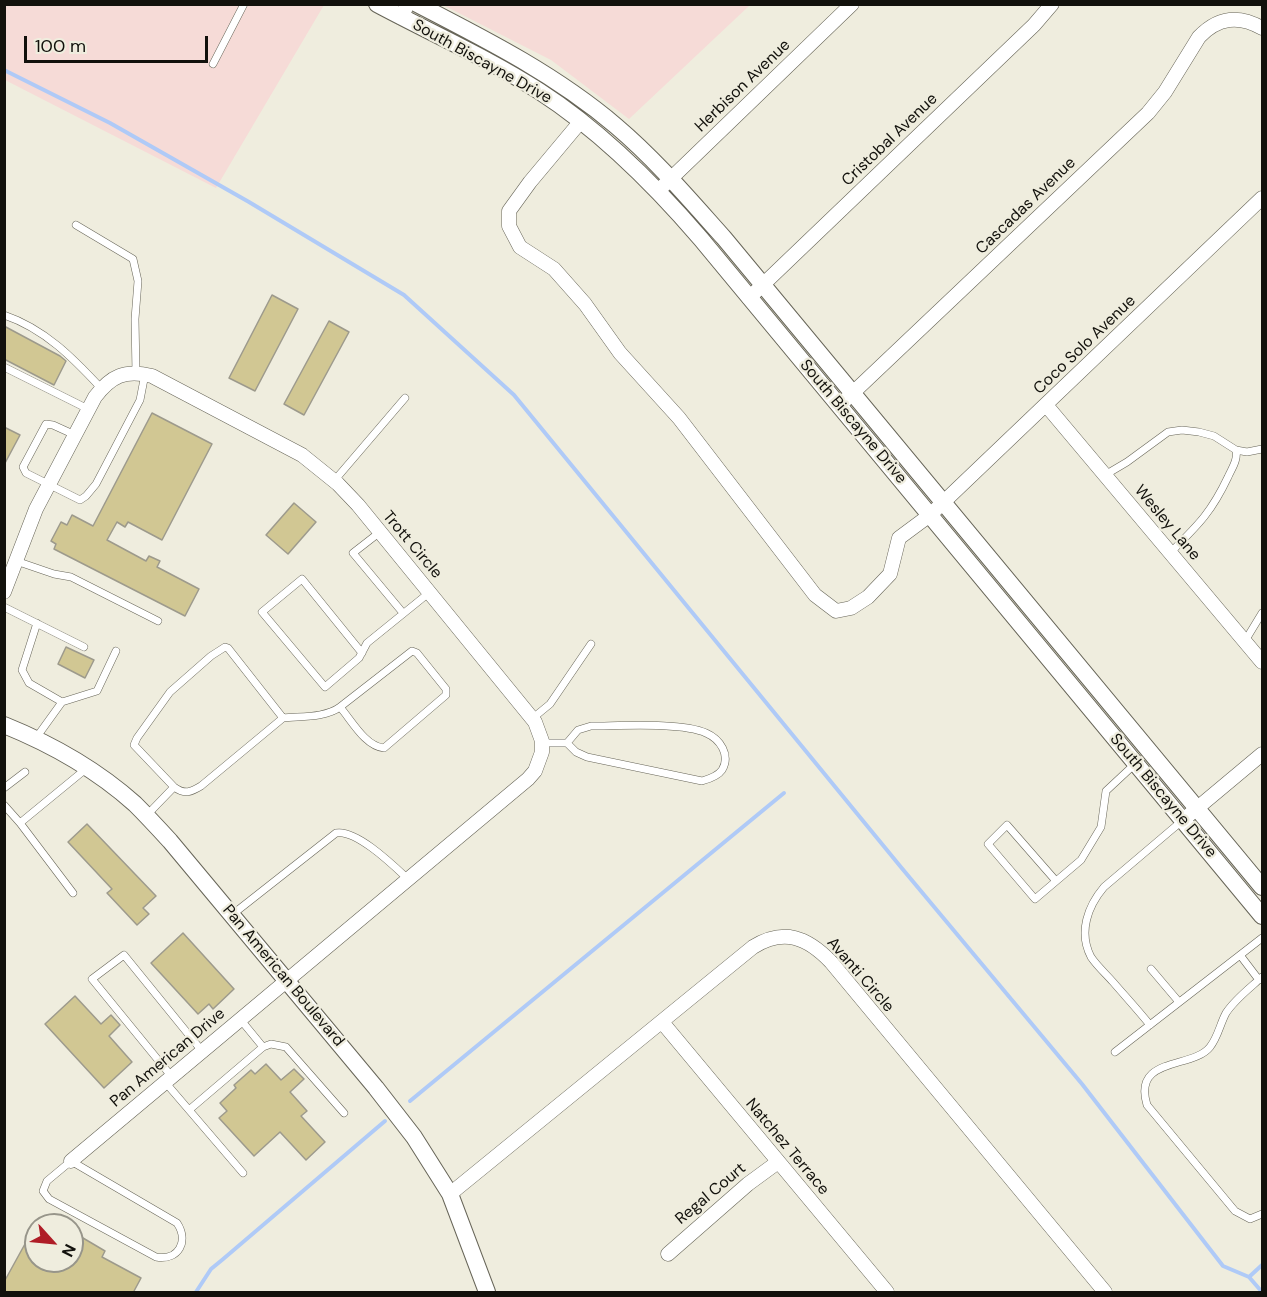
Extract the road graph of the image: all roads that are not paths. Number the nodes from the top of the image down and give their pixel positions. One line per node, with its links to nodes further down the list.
1 (244, 4): 8 (lane)
2 (377, 4): 6 (street, South Biscayne Drive)
3 (417, 4): 10 (street, South Biscayne Drive)
4 (852, 4): 10 (street, Herbison Avenue)
5 (1052, 4): 14 (street, Cristobal Avenue)
6 (404, 11): 9 (street, South Biscayne Drive)
7 (1263, 28): 20 (street, Cascadas Avenue)
8 (213, 64)
9 (580, 121): 11 (street, South Biscayne Drive); 32 (street, Coco Solo Avenue)
10 (671, 178): 11 (street, Herbison Avenue); 14 (street, South Biscayne Drive)
11 (658, 191): 15 (street, South Biscayne Drive)
12 (1263, 198): 22 (street, Coco Solo Avenue)
13 (76, 225): 18 (lane)
14 (762, 285): 15 (street, Cristobal Avenue); 20 (street, South Biscayne Drive)
15 (749, 298): 23 (street, South Biscayne Drive)
16 (4, 315): 19 (lane)
17 (4, 367): 24 (lane)
18 (141, 373): 19 (street); 29 (street, Trott Circle); 30 (lane)
19 (101, 388): 24 (street)
20 (852, 394): 23 (street, Cascadas Avenue); 31 (street, South Biscayne Drive)
21 (405, 398): 29 (lane)
22 (1046, 405): 28 (street, Wesley Lane); 31 (street, Coco Solo Avenue)
23 (839, 406): 32 (street, South Biscayne Drive)
24 (88, 409): 25 (street)
25 (75, 435): 30 (street); 30 (lane)
26 (1263, 449): 27 (lane)
27 (1236, 450): 28 (lane); 34 (lane)
28 (1105, 475): 34 (street, Wesley Lane)
29 (334, 481): 33 (street, Trott Circle)
30 (49, 485): 35 (street)
31 (943, 503): 32 (street, Coco Solo Avenue); 64 (street, South Biscayne Drive)
32 (930, 515): 58 (street, South Biscayne Drive)
33 (380, 532): 37 (street, Trott Circle); 39 (lane)
34 (1170, 553): 43 (street, Wesley Lane)
35 (16, 561): 36 (street); 41 (lane)
36 (4, 592)
37 (430, 592): 39 (lane); 52 (street, Trott Circle)
38 (4, 607): 42 (lane)
39 (403, 613): 47 (lane)
40 (1263, 613): 43 (lane)
41 (158, 621)
42 (37, 623): 45 (lane); 49 (lane)
43 (1245, 641): 48 (street, Wesley Lane)
44 (591, 644): 52 (lane)
45 (84, 647)
46 (116, 651): 49 (lane)
47 (362, 653): 47 (lane)
48 (1263, 662)
49 (62, 702): 54 (lane)
50 (340, 706): 50 (lane); 51 (lane)
51 (283, 718): 61 (lane); 61 (lane)
52 (533, 718): 55 (street, Trott Circle)
53 (4, 725): 54 (street, Pan American Boulevard)
54 (36, 738): 59 (street, Pan American Boulevard)
55 (542, 743): 56 (lane); 68 (street)
56 (567, 743): 56 (lane)
57 (1263, 754): 64 (street)
58 (1136, 763): 66 (street, South Biscayne Drive); 69 (lane)
59 (87, 768): 65 (street, Pan American Boulevard); 67 (lane)
60 (26, 772): 62 (lane)
61 (174, 787): 65 (lane)
62 (4, 788)
63 (4, 805): 67 (lane)
64 (1197, 808): 66 (street); 70 (street, South Biscayne Drive)
65 (146, 816): 72 (street, Pan American Boulevard)
66 (1183, 820): 73 (street, South Biscayne Drive); 82 (lane)
67 (20, 823): 71 (lane)
68 (408, 879): 72 (lane); 78 (street)
69 (1056, 881): 69 (lane)
70 (1263, 887)
71 (73, 893)
72 (232, 915): 78 (street, Pan American Boulevard)
73 (1263, 916)
74 (1263, 938): 75 (lane)
75 (1240, 956): 77 (lane); 79 (lane)
76 (1151, 969): 79 (lane)
77 (1261, 979): 93 (lane)
78 (287, 980): 80 (street, Pan American Drive); 92 (street, Pan American Boulevard)
79 (1179, 1002): 82 (lane)
80 (240, 1019): 83 (lane); 84 (street, Pan American Drive)
81 (662, 1022): 90 (street, Natchez Terrace); 92 (street, Avanti Circle); 97 (street, Avanti Circle)
82 (1150, 1025): 85 (lane)
83 (262, 1047): 87 (lane); 88 (lane)
84 (202, 1051): 86 (street, Pan American Drive); 86 (lane)
85 (1115, 1052)
86 (169, 1079): 87 (lane); 89 (street, Pan American Drive)
87 (189, 1110): 91 (lane)
88 (344, 1113)
89 (70, 1161): 89 (lane)
90 (778, 1162): 94 (street, Regal Court); 96 (street, Natchez Terrace)
91 (243, 1173)
92 (450, 1194): 95 (street, Pan American Boulevard)
93 (1263, 1214)
94 (668, 1254)
95 (487, 1293)
96 (887, 1293)
97 (1105, 1293)

